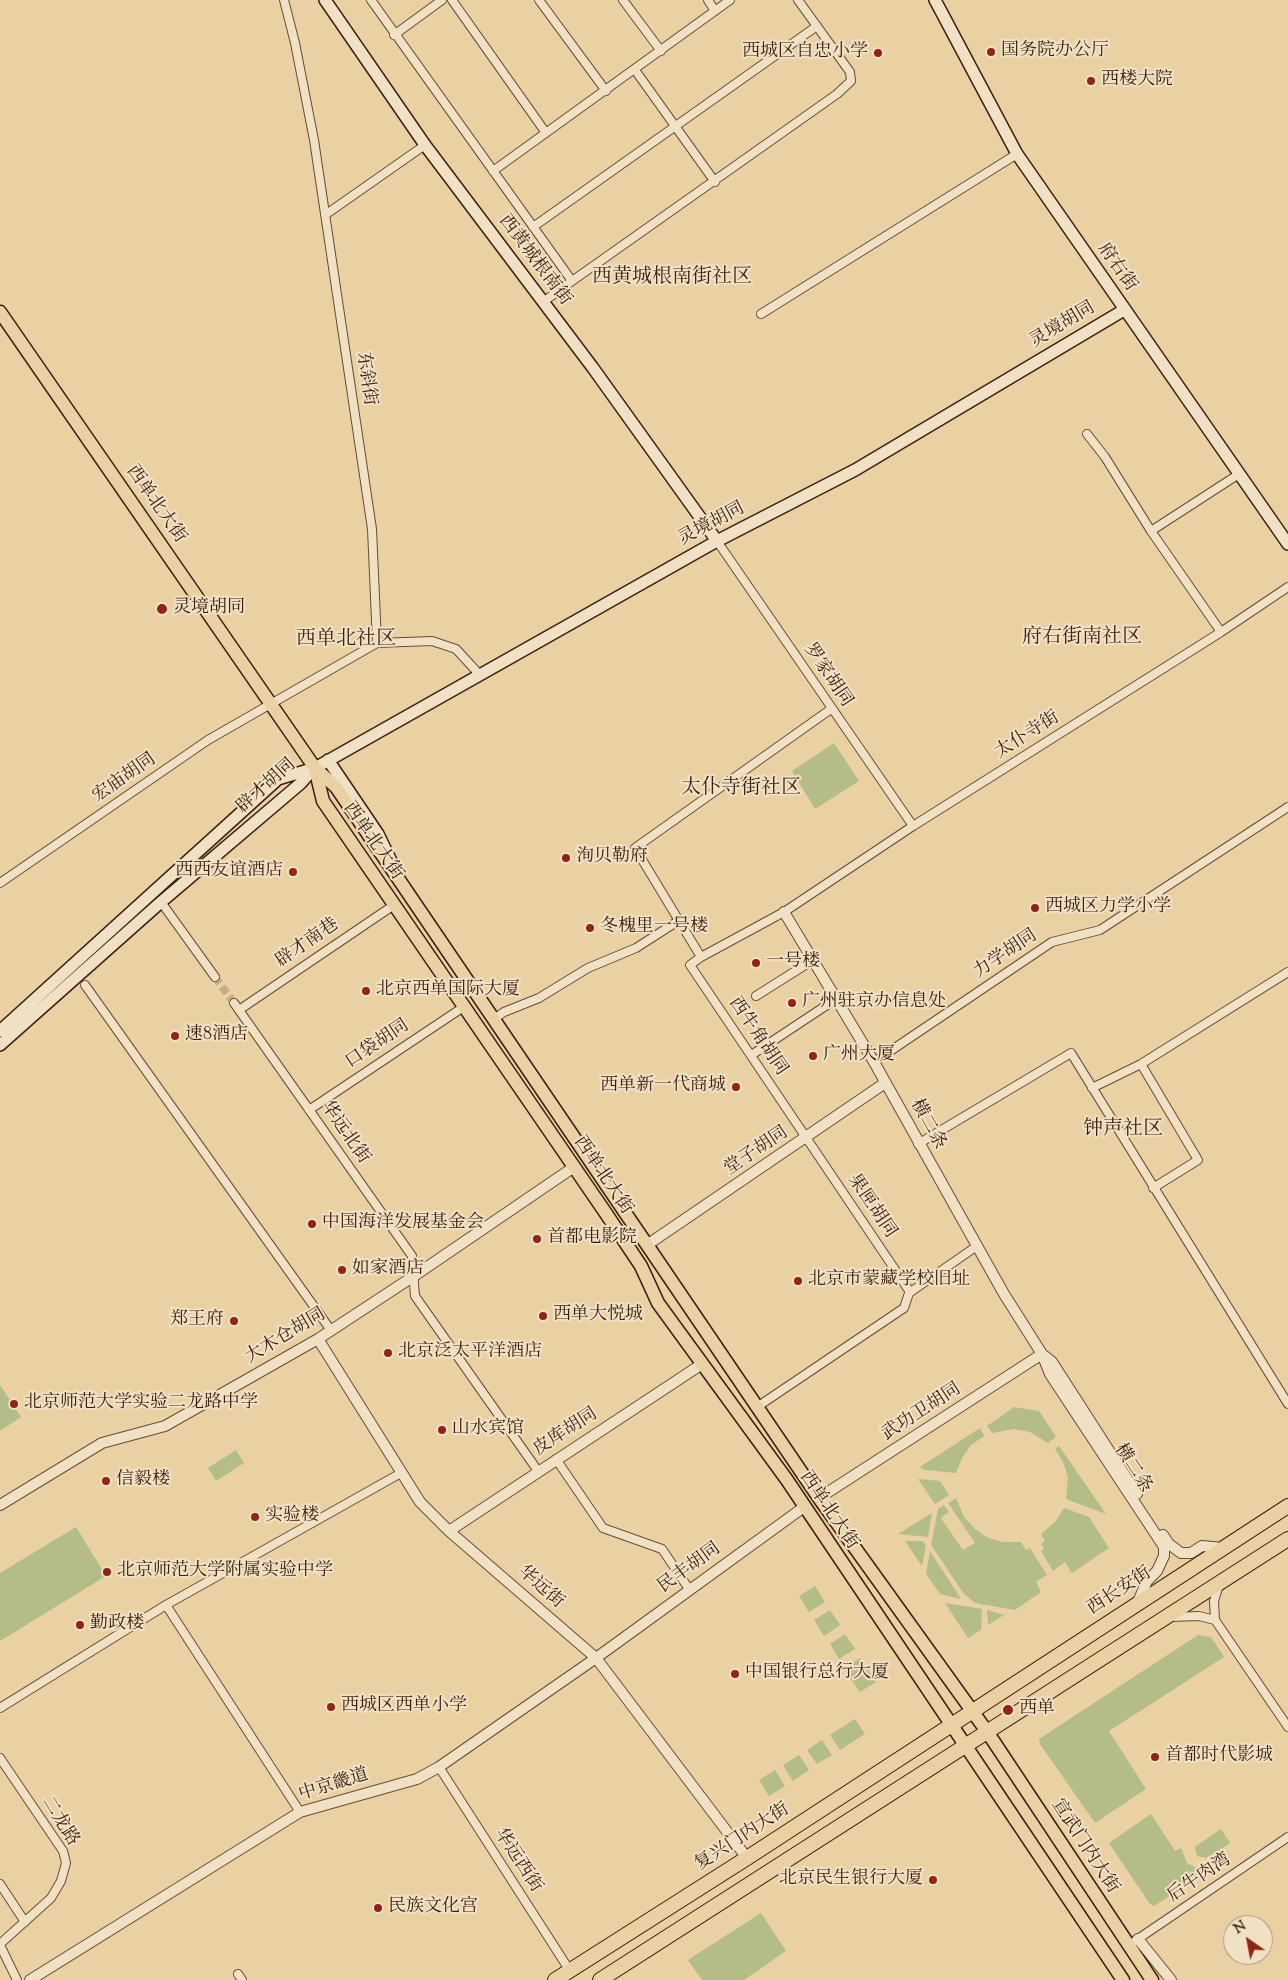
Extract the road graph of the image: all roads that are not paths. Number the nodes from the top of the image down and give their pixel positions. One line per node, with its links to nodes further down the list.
1 (284, 0): 24 (street, 东斜街)
2 (371, 0): 14 (street)
3 (442, 0): 14 (street)
4 (452, 0): 19 (street)
5 (539, 0): 17 (street)
6 (623, 0): 15 (street)
7 (708, 0): 12 (street)
8 (730, 0): 12 (street)
9 (798, 0): 13 (street)
10 (935, 0): 21 (main road, 府右街)
11 (327, 1): 20 (main road, 西黄城根南街)
12 (716, 10): 15 (street)
13 (817, 26): 18 (street); 23 (street)
14 (394, 34): 22 (street)
15 (661, 51): 16 (street)
16 (635, 70): 17 (street); 18 (street)
17 (606, 92): 19 (street)
18 (676, 127): 23 (street); 25 (street)
19 (546, 133): 22 (street)
20 (425, 144): 24 (street); 27 (main road, 西黄城根南街)
21 (1017, 154): 28 (main road, 府右街); 30 (street)
22 (493, 171): 25 (street)
23 (715, 182): 26 (street)
24 (325, 215): 38 (street, 东斜街)
25 (533, 227): 26 (street)
26 (572, 281): 27 (street)
27 (543, 302): 34 (main road, 西黄城根南街)
28 (1124, 310): 32 (main road, 府右街); 34 (main road, 灵境胡同)
29 (0, 312): 40 (main road, 西单北大街)
30 (761, 314)
31 (1087, 434): 33 (street)
32 (1239, 474): 33 (street); 35 (main road, 府右街)
33 (1151, 531): 37 (street)
34 (717, 541): 39 (main road, 灵境胡同); 41 (street, 罗家胡同)
35 (1288, 544)
36 (1288, 587): 37 (street, 太仆寺街)
37 (1221, 632): 45 (street, 太仆寺街)
38 (377, 643): 39 (street); 40 (street)
39 (480, 674): 42 (main road, 灵境胡同)
40 (270, 704): 43 (main road, 西单北大街); 46 (street, 宏庙胡同)
41 (830, 709): 45 (street, 罗家胡同); 51 (street)
42 (328, 760): 43 (main road, 灵境胡同); 47 (main road)
43 (314, 768): 47 (main road, 西单北大街); 48 (main road, 辟才胡同); 49 (main road, 西单北大街); 62 (main road, 辟才胡同)
44 (1287, 811): 65 (street, 力学胡同)
45 (913, 826): 50 (street, 太仆寺街)
46 (0, 883)
47 (401, 883): 61 (main road, 西单北大街)
48 (161, 902): 55 (street); 63 (main road, 辟才胡同)
49 (394, 905): 59 (street, 辟才南巷); 60 (main road, 西单北大街)
50 (784, 912): 52 (street, 太仆寺街); 53 (street, 横二条)
51 (678, 921): 52 (street); 61 (street)
52 (701, 957): 70 (street, 西牛角胡同)
53 (813, 960): 57 (street); 58 (street, 横二条)
54 (1288, 972): 66 (street)
55 (215, 976)
56 (85, 985): 78 (street)
57 (756, 996)
58 (836, 999): 64 (street); 65 (street, 横二条)
59 (237, 1006): 69 (street, 华远北街)
60 (465, 1006): 69 (street, 口袋胡同); 72 (main road, 西单北大街)
61 (494, 1019): 74 (main road, 西单北大街)
62 (0, 1031)
63 (0, 1045)
64 (753, 1054)
65 (874, 1062): 67 (street, 横二条)
66 (1141, 1064): 68 (street); 73 (street)
67 (885, 1083): 70 (street, 堂子胡同); 71 (street, 横二条)
68 (1092, 1088): 71 (street); 73 (street)
69 (309, 1110): 76 (street, 华远北街)
70 (807, 1138): 74 (street, 堂子胡同); 77 (street, 果匣胡同)
71 (918, 1144): 75 (street, 横二条)
72 (574, 1167): 76 (street, 大木仓胡同); 81 (main road, 西单北大街)
73 (1153, 1188): 82 (street)
74 (647, 1246): 83 (main road, 西单北大街)
75 (977, 1246): 77 (street); 80 (street, 横二条)
76 (414, 1276): 78 (street, 大木仓胡同); 85 (street, 华远北街)
77 (910, 1292): 83 (street)
78 (330, 1329): 79 (street, 大木仓胡同)
79 (318, 1339): 86 (street, 华远街); 88 (street, 大木仓胡同)
80 (1042, 1354): 87 (street, 武功卫胡同); 93 (street, 横二条); 96 (street, 横二条)
81 (702, 1364): 84 (street, 皮库胡同); 90 (main road, 西单北大街)
82 (1288, 1404)
83 (757, 1407): 87 (main road, 西单北大街)
84 (556, 1459): 85 (street, 皮库胡同); 95 (street)
85 (538, 1471): 91 (street, 皮库胡同)
86 (401, 1473): 91 (street, 华远街); 97 (street)
87 (819, 1498): 102 (main road, 西单北大街)
88 (0, 1505)
89 (1288, 1506): 93 (highway, 西长安街)
90 (804, 1507): 95 (street, 民丰胡同); 103 (main road, 西单北大街)
91 (449, 1531): 100 (street, 华远街)
92 (1288, 1539): 94 (highway)
93 (1223, 1548): 96 (highway, 西长安街)
94 (1220, 1582): 98 (highway); 99 (street)
95 (690, 1589): 100 (street, 民丰胡同)
96 (1138, 1602): 102 (highway, 西长安街)
97 (166, 1605): 101 (street); 109 (street)
98 (1168, 1617): 99 (street); 105 (highway)
99 (1215, 1620): 104 (street)
100 (596, 1658): 108 (street, 中京畿道); 111 (street, 华远街)
101 (0, 1708)
102 (973, 1711): 103 (highway, 西长安街); 105 (main road, 西单北大街)
103 (950, 1726): 106 (main road, 西单北大街); 111 (highway, 复兴门内大街)
104 (1288, 1727)
105 (988, 1733): 106 (highway); 114 (main road, 宣武门内大街)
106 (965, 1748): 120 (highway); 121 (main road)
107 (0, 1758): 113 (street, 二龙路)
108 (439, 1767): 109 (street, 中京畿道); 116 (street, 华远西街)
109 (300, 1812): 118 (street, 中京畿道)
110 (1288, 1838): 114 (street, 后牛肉湾)
111 (747, 1858): 116 (highway, 复兴门内大街)
112 (0, 1884): 113 (street)
113 (25, 1922): 115 (street, 二龙路)
114 (1133, 1942): 122 (main road, 宣武门内大街); 123 (street)
115 (0, 1944): 117 (street)
116 (570, 1971): 119 (highway, 复兴门内大街)
117 (16, 1980)
118 (30, 1980)
119 (555, 1980)
120 (600, 1980)
121 (1123, 1980)
122 (1152, 1980)
123 (1171, 1980)

